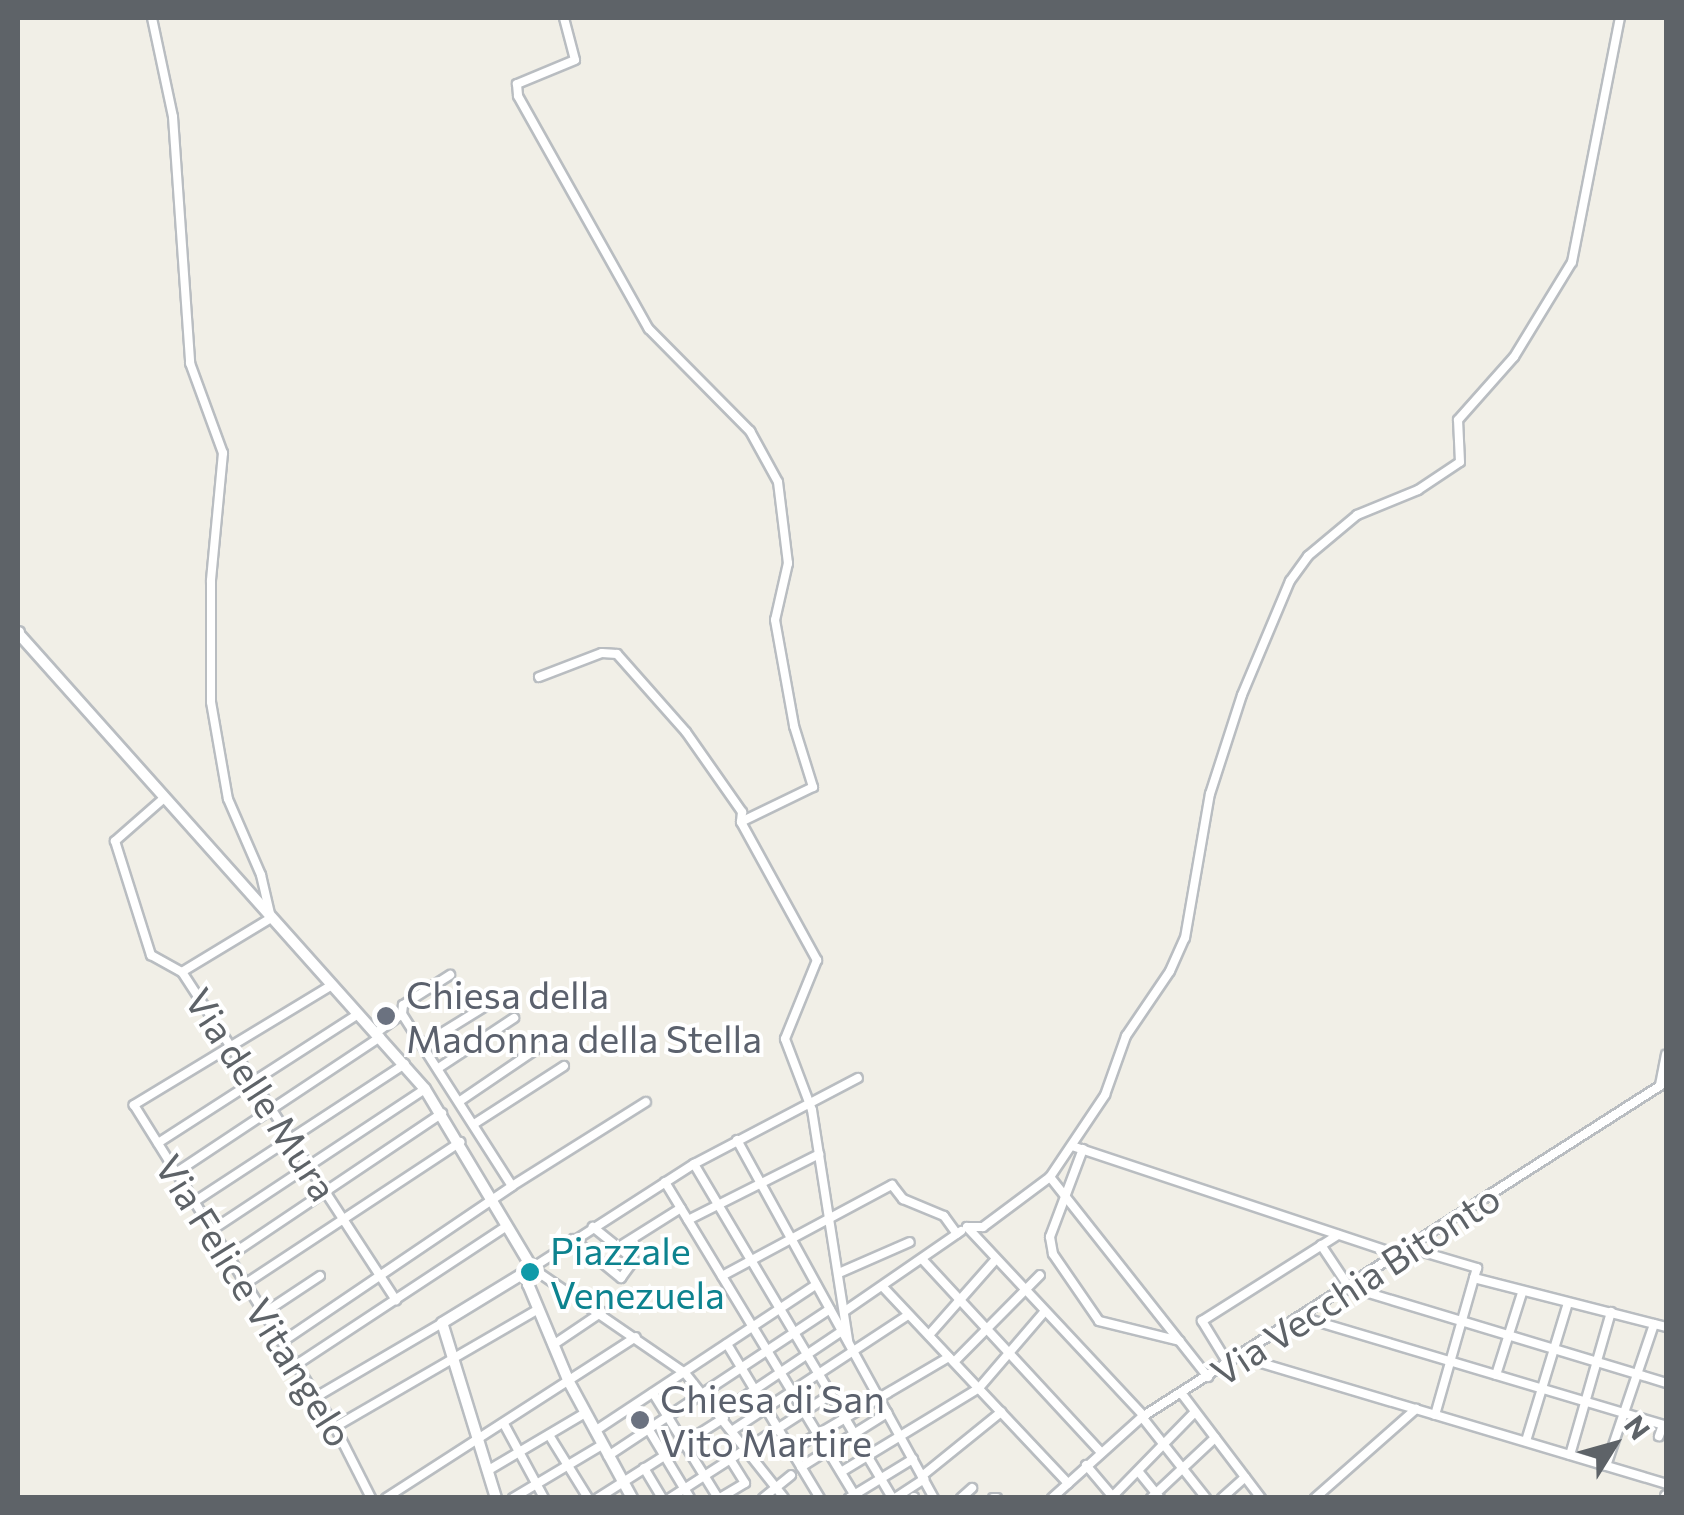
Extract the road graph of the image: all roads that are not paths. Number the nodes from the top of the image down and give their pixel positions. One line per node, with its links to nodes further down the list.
1 (152, 18): 8 (street)
2 (564, 18): 7 (street)
3 (1620, 18): 38 (street)
4 (18, 632): 6 (street)
5 (539, 676): 7 (street)
6 (164, 799): 8 (street); 9 (street, Via delle Mura)
7 (741, 822): 29 (street)
8 (271, 918): 9 (street); 11 (street)
9 (182, 972): 19 (street, Via delle Mura)
10 (450, 975): 14 (street)
11 (332, 985): 13 (street); 19 (street)
12 (505, 994): 17 (street)
13 (358, 1014): 16 (street); 25 (street)
14 (402, 1014): 16 (street); 17 (street)
15 (514, 1018): 23 (street)
16 (378, 1035): 21 (street); 31 (street)
17 (424, 1044): 23 (street)
18 (541, 1046): 28 (street)
19 (230, 1047): 25 (street, Via delle Mura); 37 (street, Via Felice Vitangelo)
20 (1666, 1056): 26 (street)
21 (405, 1064): 27 (street); 34 (street)
22 (564, 1066): 33 (street)
23 (440, 1068): 28 (street)
24 (858, 1078): 29 (street)
25 (253, 1082): 31 (street, Via delle Mura); 37 (street)
26 (1663, 1084): 68 (street, Via Vecchia Bitonto)
27 (425, 1088): 32 (street); 42 (street)
28 (460, 1100): 33 (street)
29 (808, 1101): 35 (street); 40 (street)
30 (646, 1102): 47 (street)
31 (272, 1110): 34 (street, Via delle Mura); 43 (street)
32 (442, 1113): 36 (street); 48 (street)
33 (474, 1124): 47 (street)
34 (291, 1138): 42 (street, Via delle Mura); 51 (street)
35 (738, 1140): 41 (street); 46 (street)
36 (460, 1142): 50 (street); 54 (street)
37 (158, 1143): 43 (street, Via Felice Vitangelo)
38 (1072, 1146): 39 (street); 44 (street)
39 (1083, 1149): 49 (street); 62 (street)
40 (819, 1154): 46 (street); 55 (street)
41 (694, 1164): 45 (street); 52 (street)
42 (308, 1165): 48 (street, Via delle Mura); 60 (street)
43 (177, 1172): 51 (street, Via Felice Vitangelo)
44 (1050, 1177): 49 (street); 59 (street)
45 (666, 1182): 53 (street); 58 (street)
46 (761, 1183): 52 (street); 64 (street)
47 (512, 1186): 50 (street)
48 (325, 1192): 54 (street, Via delle Mura); 69 (street)
49 (1066, 1192): 112 (street); 112 (street)
50 (491, 1201): 57 (street); 75 (street)
51 (194, 1202): 60 (street, Via Felice Vitangelo)
52 (718, 1206): 56 (street); 73 (street)
53 (681, 1208): 56 (street); 67 (street)
54 (344, 1218): 75 (street, Via delle Mura); 81 (street)
55 (830, 1218): 61 (street); 64 (street); 76 (street)
56 (688, 1220): 79 (street)
57 (505, 1227): 74 (street); 88 (street)
58 (594, 1227): 63 (street); 67 (street)
59 (967, 1227): 61 (street); 72 (street)
60 (212, 1230): 69 (street, Via Felice Vitangelo)
61 (957, 1234): 71 (street)
62 (1338, 1235): 66 (street); 70 (street)
63 (574, 1239): 67 (street); 74 (street)
64 (791, 1239): 73 (street); 82 (street)
65 (910, 1242): 76 (street)
66 (1322, 1245): 84 (street); 126 (street)
67 (618, 1247)
68 (1413, 1250): 70 (street, Via Vecchia Bitonto); 80 (street)
69 (228, 1256): 81 (street, Via Felice Vitangelo)
70 (1402, 1256): 84 (street, Via Vecchia Bitonto)
71 (922, 1259): 83 (street); 87 (street)
72 (996, 1259): 85 (street); 87 (street)
73 (749, 1262): 79 (street); 92 (street)
74 (532, 1268): 91 (street); 95 (street); 101 (street)
75 (380, 1274): 88 (street, Via delle Mura); 113 (street)
76 (839, 1274): 93 (street)
77 (1040, 1275): 85 (street)
78 (320, 1276): 97 (street)
79 (722, 1276): 104 (street)
80 (1474, 1278): 86 (street); 100 (street)
81 (245, 1284): 97 (street, Via Felice Vitangelo)
82 (816, 1285): 90 (street); 92 (street)
83 (883, 1287): 93 (street); 98 (street)
84 (1351, 1289): 99 (street, Via Vecchia Bitonto); 100 (street)
85 (1025, 1290): 94 (street); 105 (street)
86 (1522, 1292): 89 (street); 109 (street)
87 (959, 1298): 105 (street); 108 (street)
88 (396, 1300): 127 (street)
89 (1567, 1306): 96 (street); 116 (street)
90 (830, 1309): 106 (street); 107 (street)
91 (537, 1310): 115 (street); 122 (street)
92 (779, 1310): 104 (street); 107 (street)
93 (845, 1311): 111 (street)
94 (1045, 1311): 119 (street); 158 (street)
95 (602, 1312): 110 (street); 115 (street)
96 (1611, 1312): 102 (street); 124 (street)
97 (264, 1313): 113 (street, Via Felice Vitangelo)
98 (908, 1315): 108 (street); 118 (street)
99 (1305, 1318): 121 (street, Via Vecchia Bitonto); 125 (street)
100 (1461, 1322): 109 (street); 125 (street)
101 (442, 1323): 122 (street); 145 (street)
102 (1654, 1324): 103 (street); 131 (street)
103 (1666, 1327)
104 (752, 1328): 114 (street); 117 (street)
105 (987, 1328): 119 (street); 123 (street)
106 (842, 1331): 111 (street); 120 (street)
107 (794, 1334): 117 (street); 120 (street)
108 (928, 1335): 123 (street)
109 (1508, 1335): 116 (street); 133 (street)
110 (636, 1337): 129 (street); 135 (street)
111 (848, 1341): 118 (street)
112 (1180, 1341): 134 (street)
113 (282, 1342): 127 (street, Via Felice Vitangelo)
114 (727, 1344): 128 (street); 129 (street)
115 (553, 1345): 135 (street)
116 (1553, 1348): 124 (street); 138 (street)
117 (768, 1352): 128 (street); 130 (street)
118 (854, 1352): 132 (street); 146 (street)
119 (1009, 1352): 137 (street); 181 (street)
120 (806, 1355): 130 (street); 132 (street)
121 (1241, 1357): 126 (street, Via Vecchia Bitonto); 149 (street)
122 (453, 1358): 162 (street); 174 (street)
123 (952, 1360): 137 (street); 146 (street)
124 (1597, 1361): 131 (street); 147 (street)
125 (1450, 1362): 133 (street); 157 (street)
126 (1228, 1365): 134 (street, Via Vecchia Bitonto)
127 (296, 1366): 145 (street, Via Felice Vitangelo)
128 (743, 1369): 139 (street); 144 (street)
129 (684, 1373): 141 (street); 144 (street)
130 (780, 1373): 139 (street); 140 (street)
131 (1637, 1374): 136 (street); 153 (street)
132 (818, 1375): 140 (street); 143 (street)
133 (1496, 1375): 138 (street)
134 (1208, 1378): 142 (street, Via Vecchia Bitonto)
135 (569, 1382): 154 (street); 161 (street)
136 (1666, 1383)
137 (979, 1388): 151 (street); 171 (street)
138 (1542, 1388): 147 (street); 173 (street)
139 (755, 1389): 148 (street); 156 (street)
140 (792, 1392): 148 (street); 150 (street)
141 (653, 1393): 159 (street); 166 (street)
142 (1182, 1394): 152 (street); 158 (street, Via Vecchia Bitonto)
143 (830, 1395): 150 (street); 160 (street)
144 (704, 1396): 156 (street); 159 (street)
145 (316, 1397): 162 (street, Via Felice Vitangelo)
146 (877, 1397): 155 (street); 160 (street)
147 (1585, 1401): 153 (street); 183 (street)
148 (766, 1409): 163 (street); 165 (street)
149 (1416, 1409): 157 (street); 233 (street)
150 (804, 1412): 163 (street); 167 (street)
151 (1001, 1412): 200 (street); 203 (street)
152 (1195, 1412): 172 (street); 176 (street)
153 (1624, 1413): 170 (street); 190 (street)
154 (585, 1414): 166 (street); 169 (street)
155 (886, 1414): 168 (street); 171 (street)
156 (722, 1415): 165 (street); 175 (street)
157 (1435, 1415): 173 (street)
158 (1143, 1416): 176 (street); 181 (street, Via Vecchia Bitonto)
159 (668, 1418): 164 (street); 175 (street)
160 (844, 1418): 167 (street); 168 (street)
161 (504, 1424): 174 (street); 182 (street)
162 (335, 1428): 213 (street, Via Felice Vitangelo)
163 (778, 1428): 177 (street); 178 (street)
164 (649, 1430): 180 (street); 184 (street)
165 (733, 1430): 177 (street)
166 (595, 1431): 180 (street)
167 (817, 1434): 178 (street); 179 (street)
168 (854, 1434): 179 (street); 185 (street)
169 (549, 1435): 182 (street); 188 (street)
170 (1659, 1436)
171 (900, 1437): 185 (street); 187 (street)
172 (1215, 1438): 193 (street); 199 (street)
173 (1526, 1441): 183 (street)
174 (478, 1442): 194 (street); 214 (street)
175 (684, 1443): 184 (street); 198 (street)
176 (1164, 1446): 193 (street); 195 (street)
177 (747, 1448): 186 (street); 208 (street)
178 (791, 1450): 191 (street)
179 (827, 1450): 191 (street); 196 (street)
180 (605, 1451): 188 (street); 202 (street)
181 (1100, 1451): 189 (street, Via Vecchia Bitonto)
182 (519, 1452): 194 (street); 204 (street)
183 (1570, 1455): 190 (street)
184 (664, 1456): 192 (street); 206 (street)
185 (867, 1456): 196 (street); 201 (street)
186 (730, 1459): 198 (street); 223 (street)
187 (912, 1460): 200 (street); 201 (street)
188 (568, 1465): 204 (street); 218 (street)
189 (1086, 1465): 203 (street, Via Vecchia Bitonto); 212 (street)
190 (1606, 1466): 205 (street)
191 (801, 1467): 209 (street)
192 (644, 1468): 202 (street); 221 (street)
193 (1182, 1468): 211 (street); 230 (street)
194 (487, 1471): 215 (street)
195 (1138, 1471): 211 (street); 212 (street)
196 (841, 1472): 210 (street)
197 (791, 1475): 208 (street)
198 (704, 1476): 206 (street); 223 (street)
199 (1245, 1477): 231 (street); 232 (street)
200 (923, 1478): 226 (street); 227 (street)
201 (880, 1479): 210 (street); 226 (street)
202 (623, 1482): 219 (street); 220 (street)
203 (1068, 1483): 229 (street, Via Vecchia Bitonto)
204 (536, 1484): 216 (street); 217 (street)
205 (1666, 1484)
206 (684, 1488): 221 (street); 222 (street)
207 (972, 1488): 228 (street)
208 (777, 1489): 224 (street); 225 (street)
209 (815, 1495)
210 (853, 1496)
211 (1156, 1496)
212 (1112, 1497)
213 (371, 1498)
214 (386, 1498)
215 (496, 1498)
216 (513, 1498)
217 (544, 1498)
218 (588, 1498)
219 (598, 1498)
220 (632, 1498)
221 (666, 1498)
222 (690, 1498)
223 (719, 1498)
224 (763, 1498)
225 (784, 1498)
226 (893, 1498)
227 (934, 1498)
228 (961, 1498)
229 (1052, 1498)
230 (1206, 1498)
231 (1222, 1498)
232 (1261, 1498)
233 (1315, 1498)

